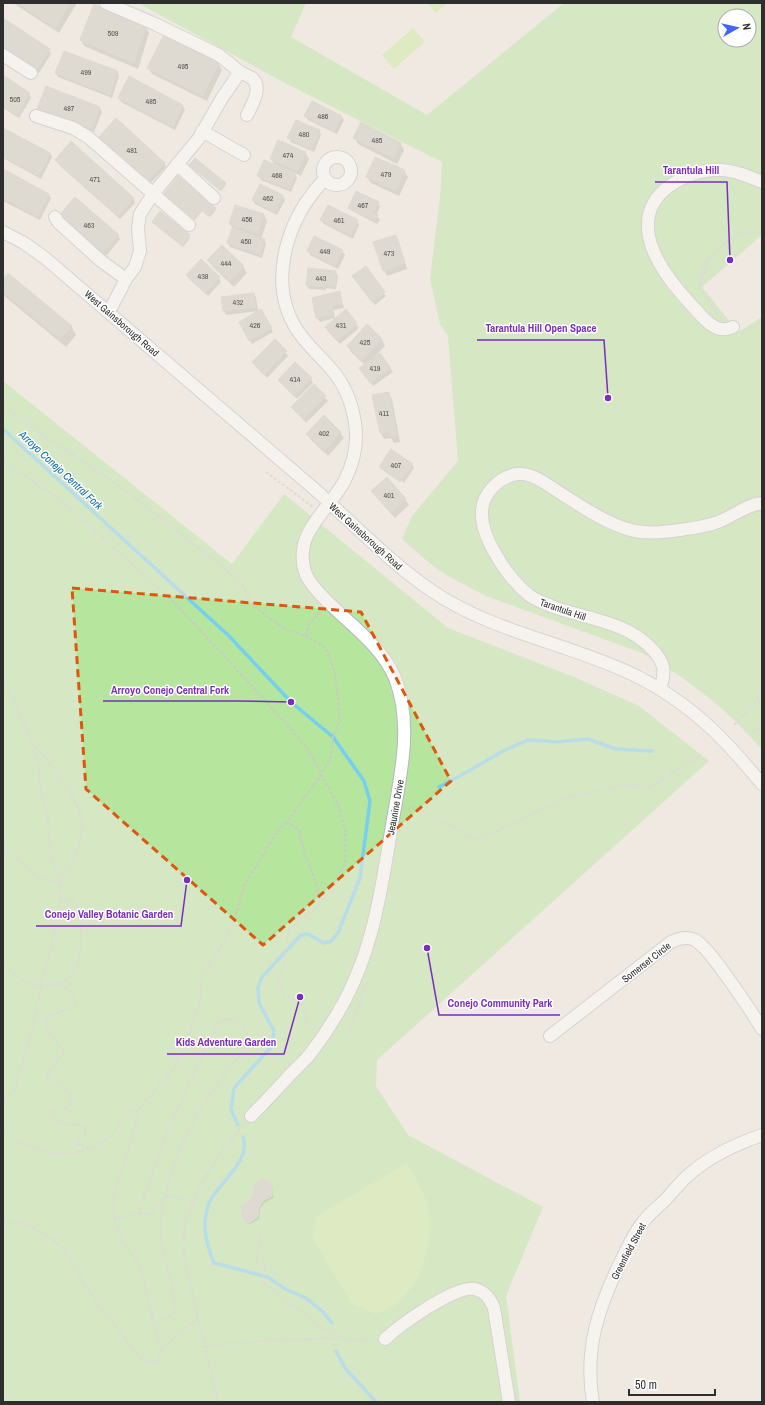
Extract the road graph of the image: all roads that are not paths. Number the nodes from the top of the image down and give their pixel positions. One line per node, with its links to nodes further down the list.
1 (106, 3): 3 (street)
2 (3, 55): 4 (street)
3 (240, 72): 5 (street); 7 (street)
4 (31, 73)
5 (248, 115)
6 (36, 116): 12 (street)
7 (202, 131): 8 (street); 9 (street)
8 (244, 155)
9 (177, 164): 12 (street); 13 (street)
10 (325, 179): 20 (street, Jeaunine Drive)
11 (762, 182): 19 (street)
12 (153, 194): 15 (street); 17 (street)
13 (214, 198)
14 (55, 217): 17 (street)
15 (189, 225)
16 (3, 232): 18 (street, West Gainsborough Road)
17 (126, 279): 18 (street)
18 (109, 312): 20 (street, West Gainsborough Road)
19 (730, 328)
20 (329, 502): 22 (street, West Gainsborough Road); 26 (street, Jeaunine Drive)
21 (762, 503): 22 (street, Tarantula Hill)
22 (660, 690): 23 (street, West Gainsborough Road)
23 (762, 784)
24 (762, 1029): 25 (street, Somerset Circle)
25 (550, 1036)
26 (251, 1116)
27 (762, 1135): 30 (street, Greenfield Street)
28 (385, 1339): 29 (street)
29 (509, 1402)
30 (593, 1402)

